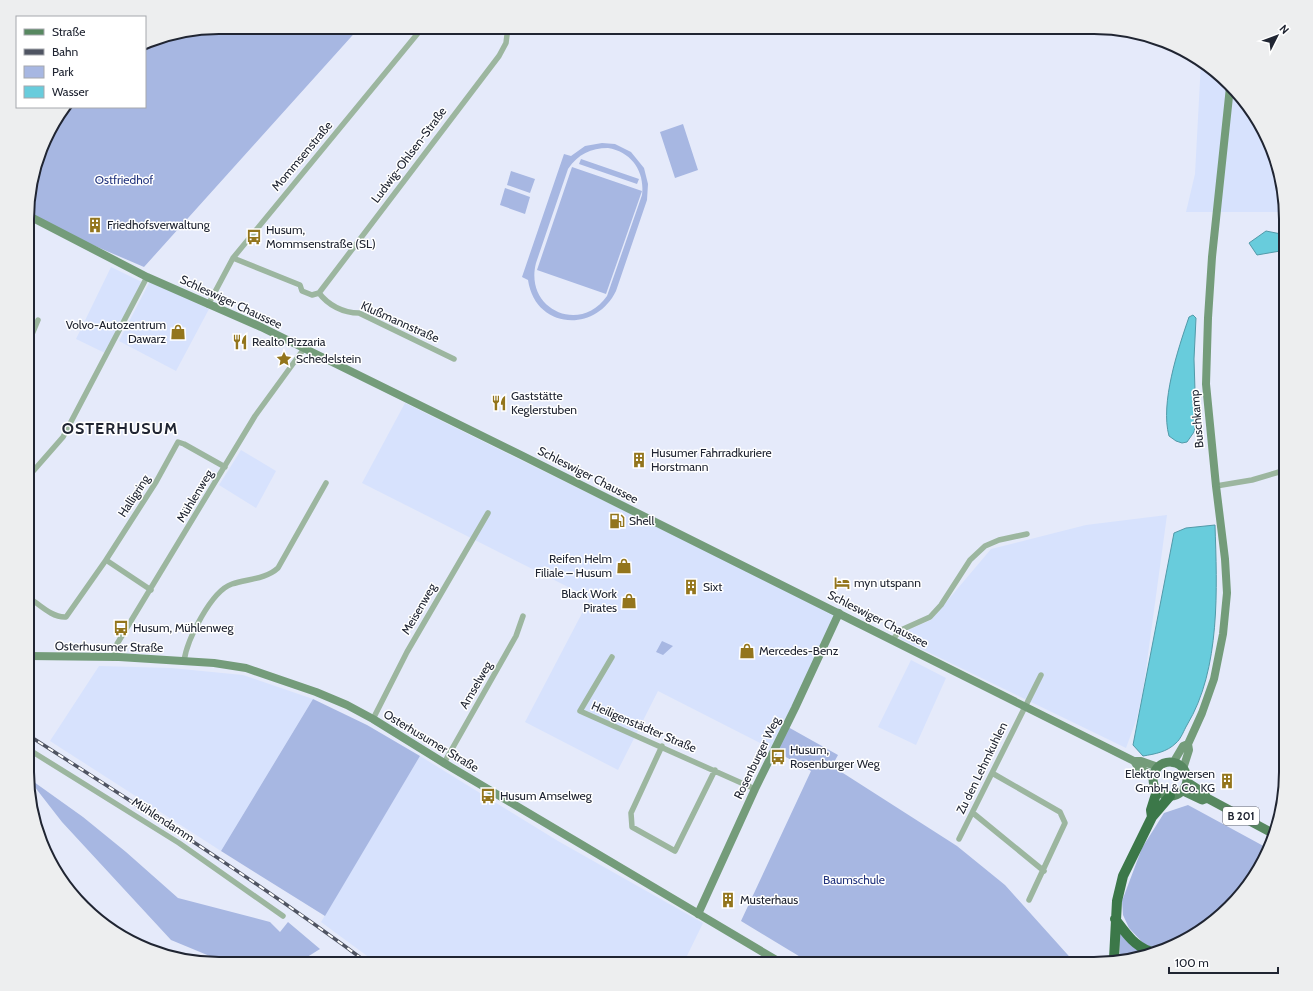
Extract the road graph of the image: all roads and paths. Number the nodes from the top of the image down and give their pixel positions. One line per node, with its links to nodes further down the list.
1 (417, 34): 5 (street, Mommsenstraße)
2 (507, 34): 7 (street, Ludwig-Ohlsen-Straße)
3 (1229, 93): 17 (street, Buschkamp)
4 (34, 219): 6 (street, Schleswiger Chaussee)
5 (233, 258): 7 (street, Klußmannstraße); 8 (street, Mommsenstraße)
6 (148, 276): 8 (street, Schleswiger Chaussee); 14 (street)
7 (319, 293): 12 (street, Klußmannstraße)
8 (208, 305): 11 (street, Schleswiger Chaussee)
9 (38, 320): 10 (street)
10 (34, 330)
11 (303, 350): 13 (street, Mühlenweg); 23 (street, Schleswiger Chaussee)
12 (454, 359)
13 (225, 467): 20 (street, Halligring); 21 (street, Mühlenweg)
14 (34, 469)
15 (1279, 472): 17 (street)
16 (326, 483): 29 (street)
17 (1216, 486): 33 (street, Buschkamp)
18 (488, 513): 32 (street, Meisenweg)
19 (1027, 534): 25 (street)
20 (106, 560): 21 (street); 22 (street)
21 (151, 590): 27 (street, Mühlenweg)
22 (34, 601)
23 (839, 613): 25 (street, Schleswiger Chaussee); 45 (street, Rosenburger Weg)
24 (523, 616): 37 (street, Amselweg)
25 (892, 640): 31 (street, Schleswiger Chaussee)
26 (34, 656): 27 (street, Osterhusumer Straße)
27 (113, 658): 29 (street, Osterhusumer Straße)
28 (612, 658): 34 (street, Heiligenstädter Straße)
29 (184, 661): 32 (street, Osterhusumer Straße)
30 (1041, 675): 31 (street, Zu den Lehmkuhlen)
31 (1025, 707): 36 (street, Schleswiger Chaussee); 42 (street, Zu den Lehmkuhlen)
32 (373, 719): 37 (street, Osterhusumer Straße)
33 (1188, 744): 38 (street, Buschkamp); 40 (street, Buschkamp)
34 (662, 746): 41 (street, Heiligenstädter Straße); 41 (street)
35 (34, 752): 57 (street, Mühlendamm)
36 (1134, 761): 39 (street, Schleswiger Chaussee); 43 (street, Schleswiger Chaussee)
37 (444, 763): 56 (street, Osterhusumer Straße)
38 (1173, 763): 39 (main road); 40 (main road)
39 (1158, 767): 43 (main road)
40 (1183, 769): 44 (main road)
41 (715, 770): 45 (street, Heiligenstädter Straße)
42 (992, 773): 50 (street, Zu den Lehmkuhlen); 54 (street)
43 (1153, 776): 46 (main road)
44 (1187, 782): 47 (main road); 49 (main road, B 201)
45 (755, 789): 56 (street, Rosenburger Weg)
46 (1157, 791): 48 (main road); 51 (highway)
47 (1183, 791): 48 (main road); 49 (main road, B 201)
48 (1170, 796): 51 (highway)
49 (1207, 798): 52 (main road, B 201)
50 (973, 813): 53 (street, Zu den Lehmkuhlen); 54 (street)
51 (1152, 817): 58 (highway)
52 (1269, 831)
53 (959, 839)
54 (1044, 871): 55 (street)
55 (1029, 900)
56 (698, 914): 61 (street, Osterhusumer Straße)
57 (283, 916)
58 (1115, 919): 59 (highway); 60 (highway)
59 (1146, 950)
60 (1114, 956)
61 (771, 957)

